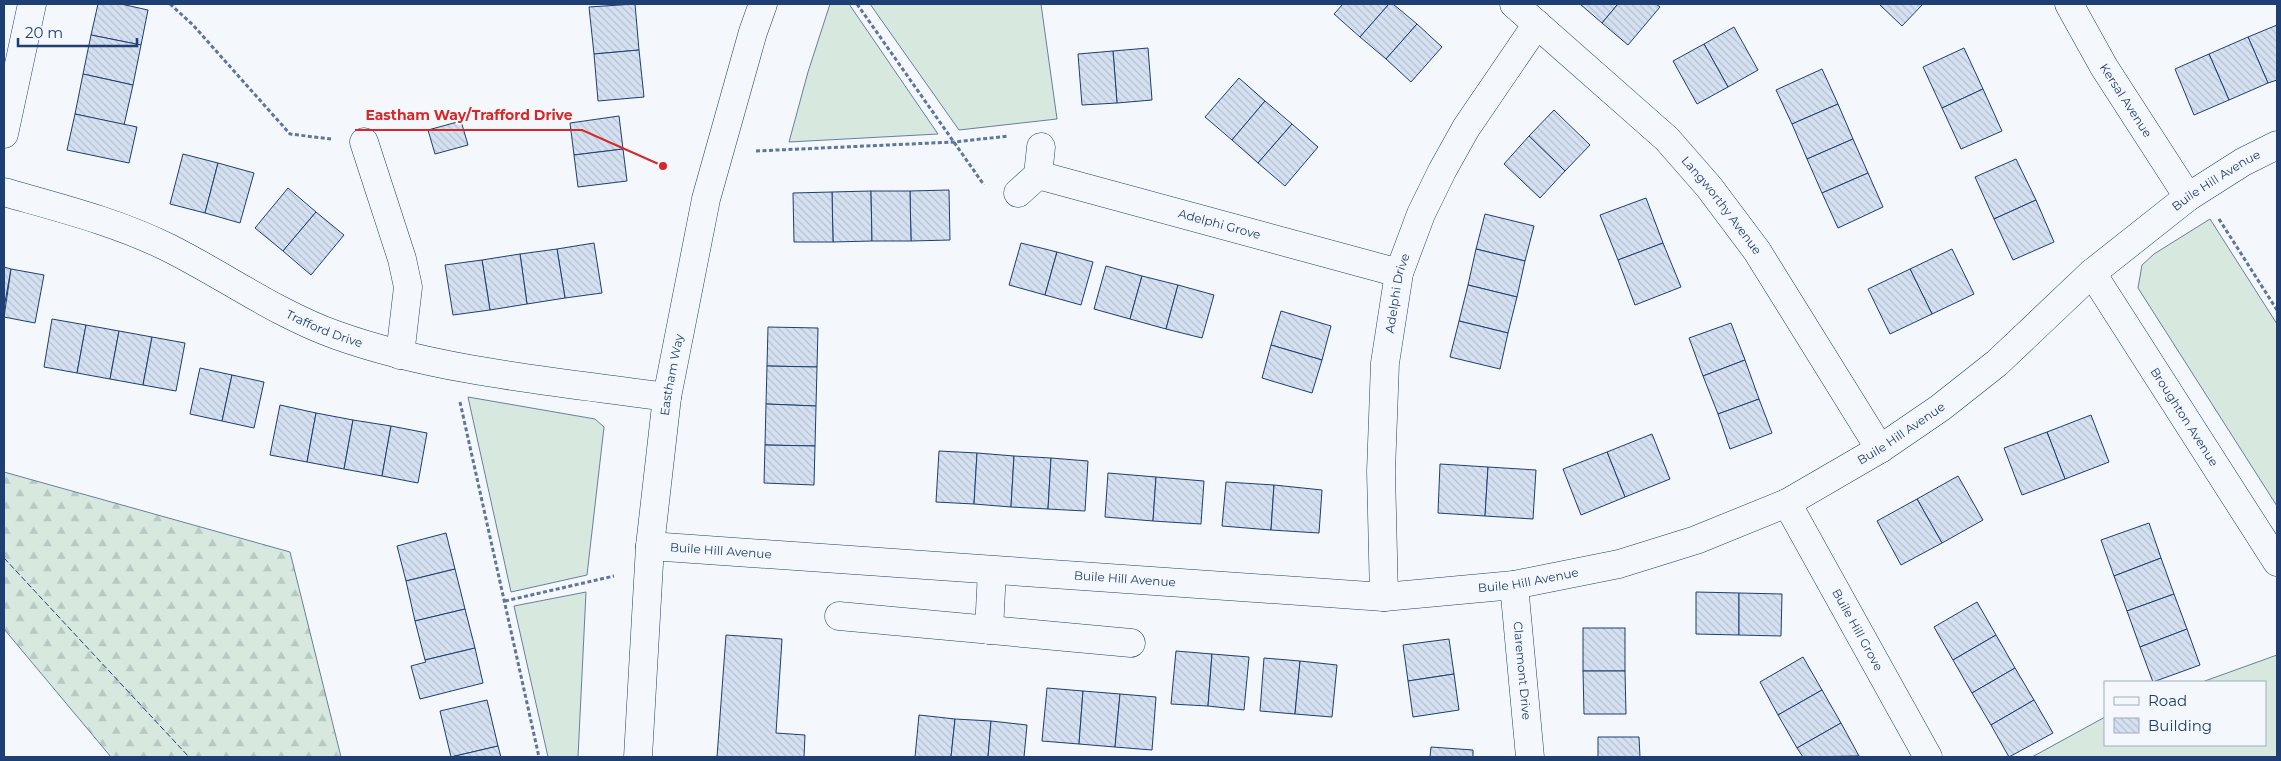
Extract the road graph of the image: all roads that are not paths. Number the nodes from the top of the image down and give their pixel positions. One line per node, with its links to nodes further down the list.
1 (32, 4): 6 (street)
2 (764, 4): 17 (street, Eastham Way)
3 (1514, 4): 5 (street, Langworthy Avenue)
4 (2069, 4): 13 (street, Kersal Avenue)
5 (1537, 24): 14 (street, Adelphi Drive); 18 (street, Langworthy Avenue)
6 (4, 134)
7 (364, 142): 16 (street)
8 (2277, 146): 13 (street, Buile Hill Avenue)
9 (1042, 147): 10 (street)
10 (1038, 175): 12 (street); 14 (street, Adelphi Grove)
11 (4, 192): 16 (street, Trafford Drive)
12 (1018, 193)
13 (2194, 193): 15 (street, Buile Hill Avenue)
14 (1399, 273): 24 (street, Adelphi Drive)
15 (2092, 273): 18 (street, Buile Hill Avenue); 21 (street, Broughton Avenue)
16 (400, 355): 17 (street, Trafford Drive)
17 (667, 397): 20 (street, Eastham Way)
18 (1880, 449): 19 (street, Buile Hill Avenue)
19 (1787, 503): 23 (street, Buile Hill Avenue); 30 (street, Buile Hill Grove)
20 (650, 557): 22 (street, Buile Hill Avenue); 28 (street, Eastham Way)
21 (2277, 562)
22 (992, 571): 24 (street, Buile Hill Avenue); 26 (street)
23 (1514, 585): 24 (street, Buile Hill Avenue); 29 (street, Claremont Drive)
24 (1384, 597)
25 (839, 616): 26 (street)
26 (989, 630): 27 (street)
27 (1131, 643)
28 (638, 757)
29 (1530, 757)
30 (1928, 757)

